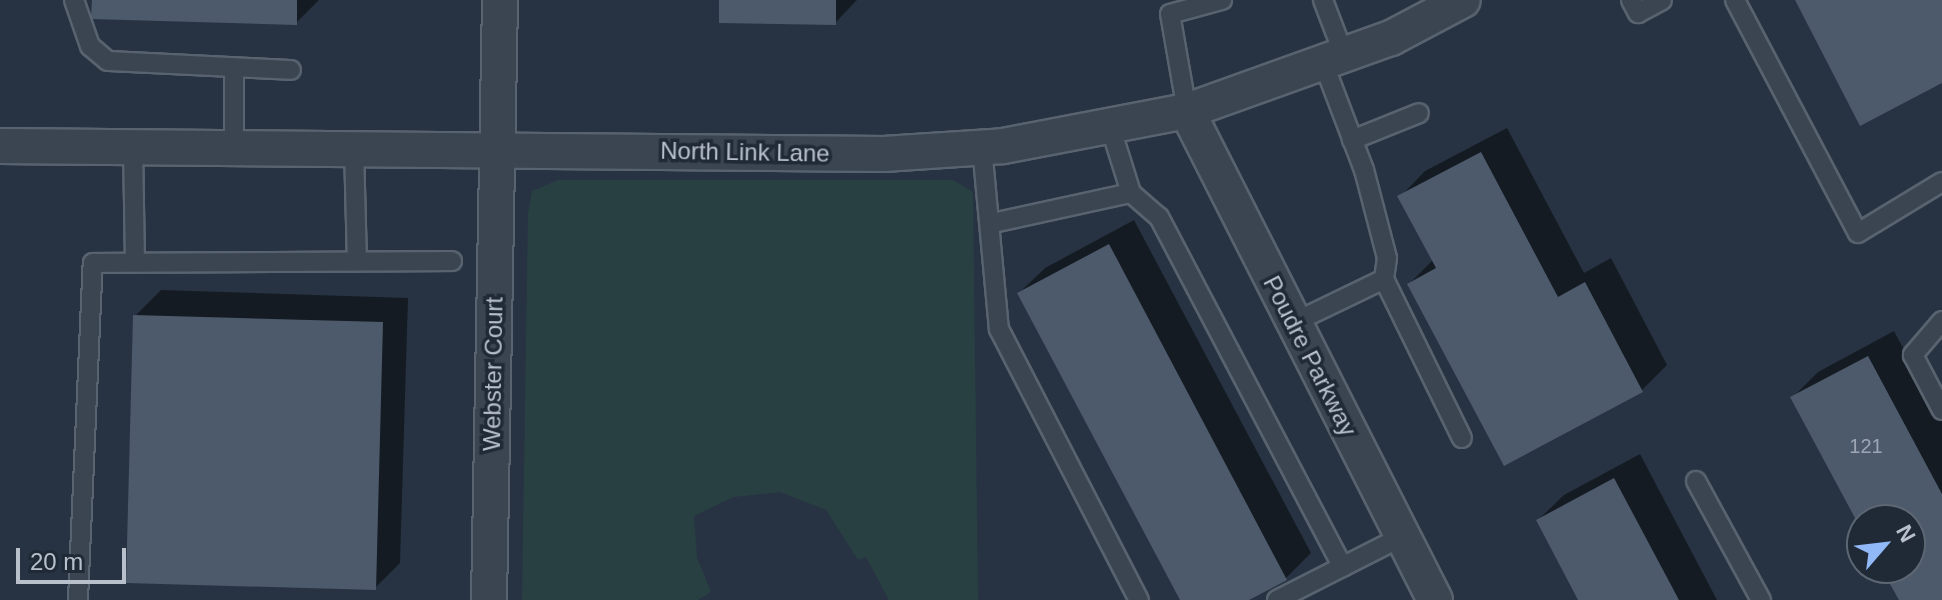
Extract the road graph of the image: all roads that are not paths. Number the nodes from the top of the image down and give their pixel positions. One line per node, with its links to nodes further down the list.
1 (74, 0): 10 (lane)
2 (500, 0): 21 (street, Webster Court)
3 (1222, 0): 12 (lane)
4 (1323, 0): 9 (lane)
5 (1463, 0): 9 (street, North Link Lane)
6 (1631, 0): 7 (lane)
7 (1662, 0)
8 (1735, 0): 22 (lane)
9 (1333, 58): 12 (street, North Link Lane); 15 (lane)
10 (234, 69): 11 (lane); 19 (lane)
11 (291, 70)
12 (1187, 111): 14 (street, North Link Lane); 30 (street, Poudre Parkway)
13 (1419, 113): 15 (lane)
14 (1111, 129): 18 (street, North Link Lane); 23 (lane)
15 (1352, 140): 28 (lane)
16 (0, 146): 17 (street, North Link Lane)
17 (133, 147): 19 (street, North Link Lane); 27 (lane)
18 (982, 147): 21 (street, North Link Lane); 24 (lane)
19 (234, 148): 20 (street, North Link Lane)
20 (354, 148): 21 (street, North Link Lane); 25 (lane)
21 (497, 148): 37 (street, Webster Court)
22 (1942, 182)
23 (1131, 193): 24 (lane); 35 (lane)
24 (993, 223): 38 (lane)
25 (357, 261): 26 (lane); 27 (lane)
26 (452, 261)
27 (135, 262): 36 (lane)
28 (1384, 279): 30 (lane); 32 (lane)
29 (1942, 321): 31 (lane)
30 (1293, 323): 34 (street, Poudre Parkway)
31 (1942, 410)
32 (1462, 438)
33 (1696, 481): 41 (lane)
34 (1401, 537): 35 (lane); 40 (street, Poudre Parkway)
35 (1343, 567): 39 (lane)
36 (78, 600)
37 (489, 600)
38 (1139, 600)
39 (1277, 600)
40 (1435, 600)
41 (1761, 600)

